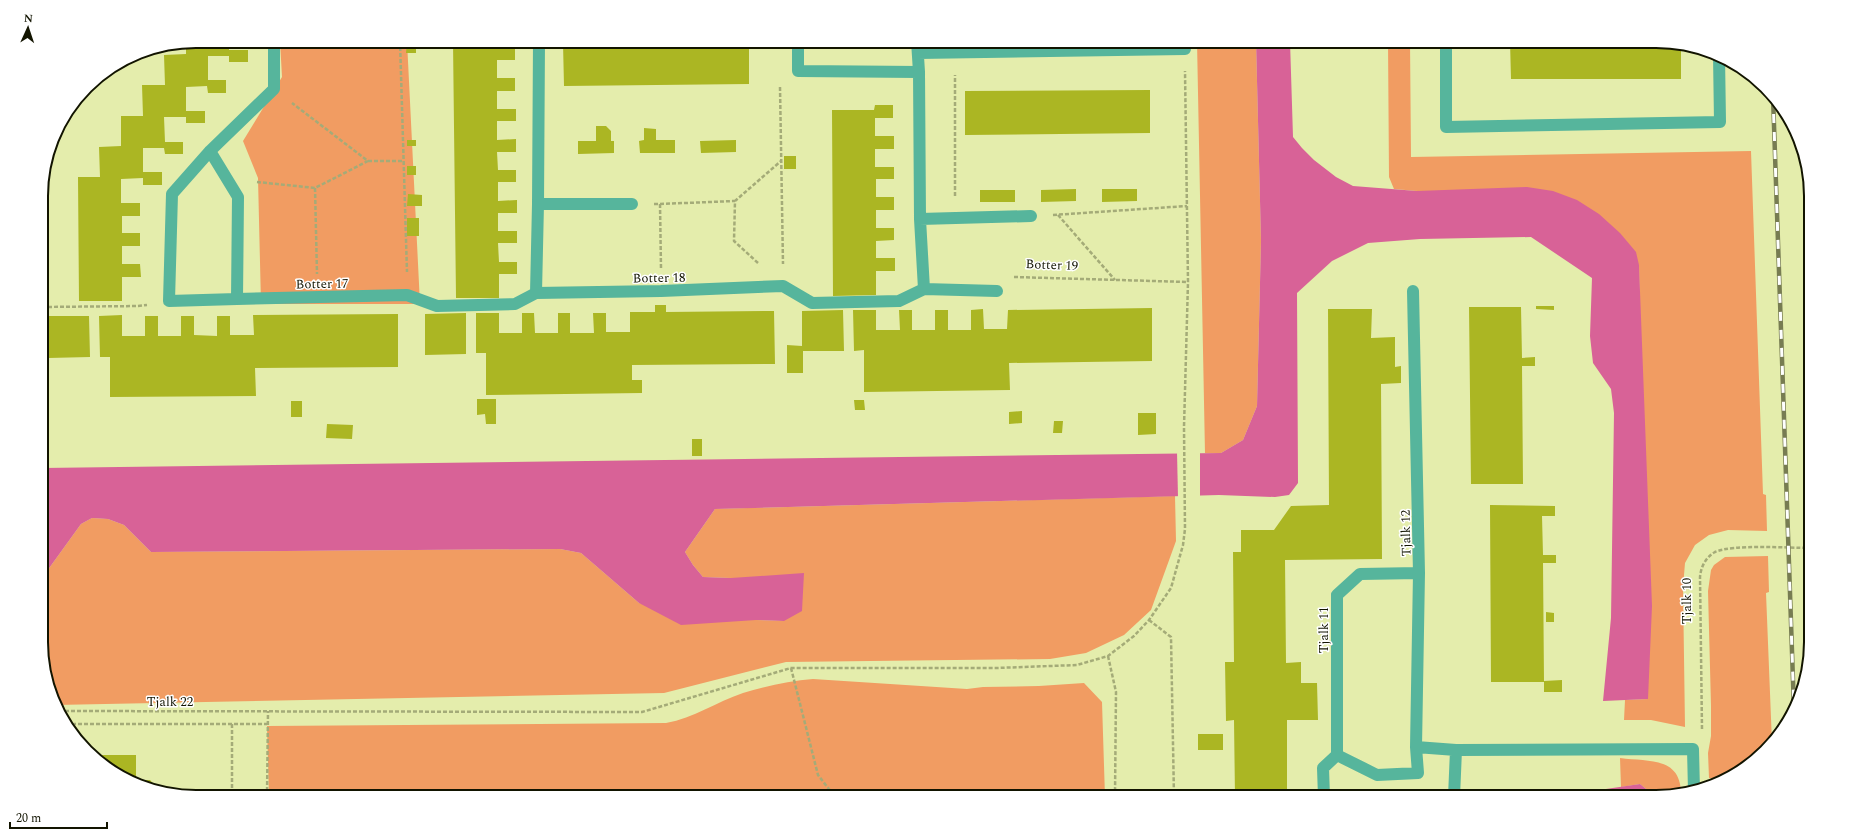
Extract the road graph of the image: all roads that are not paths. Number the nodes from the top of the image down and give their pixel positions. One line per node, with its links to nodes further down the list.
1 (274, 48): 10 (street)
2 (539, 48): 11 (street)
3 (798, 48): 9 (street)
4 (918, 48): 9 (street)
5 (925, 48): 7 (street)
6 (1446, 48): 8 (street)
7 (1185, 49)
8 (1720, 63)
9 (920, 72): 14 (street)
10 (210, 151): 20 (street); 20 (street, Botter 17)
11 (538, 204): 12 (street); 18 (street)
12 (632, 204)
13 (1030, 216): 14 (street)
14 (920, 219): 15 (street)
15 (924, 290): 16 (street); 18 (street, Botter 18)
16 (997, 291)
17 (1413, 291): 21 (street, Tjalk 12)
18 (536, 293): 19 (street, Botter 18)
19 (407, 295): 20 (street, Botter 17)
20 (237, 299)
21 (1419, 573): 22 (street, Tjalk 12); 24 (street, Tjalk 11)
22 (1416, 747): 23 (street); 24 (street, Tjalk 12)
23 (1456, 750): 25 (street); 27 (street)
24 (1337, 755): 26 (street)
25 (1694, 785)
26 (1324, 790)
27 (1454, 790)

